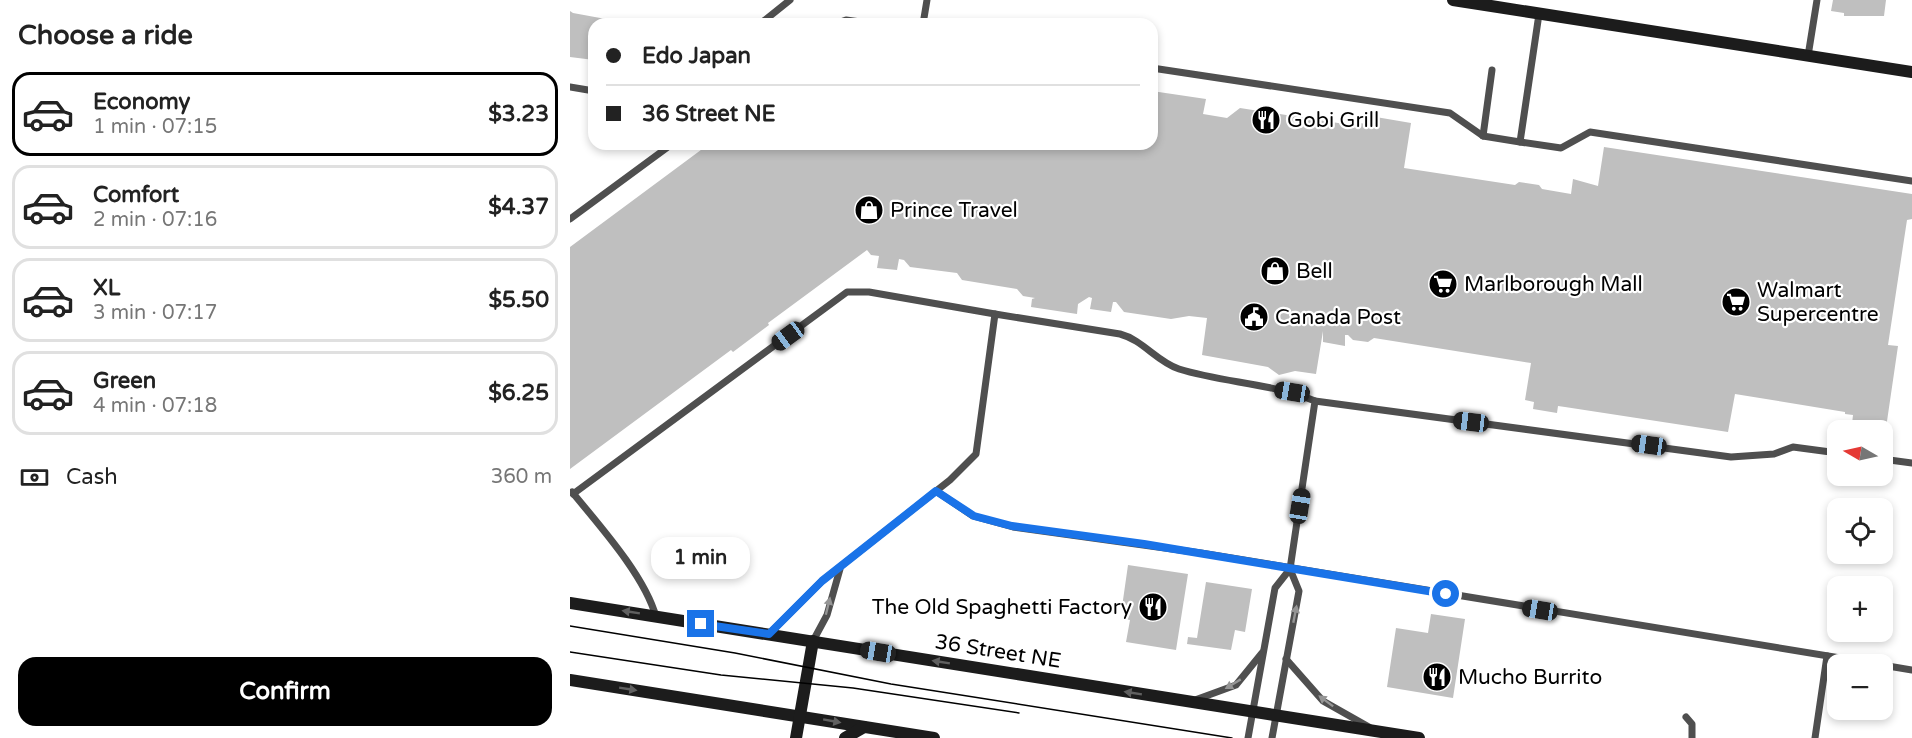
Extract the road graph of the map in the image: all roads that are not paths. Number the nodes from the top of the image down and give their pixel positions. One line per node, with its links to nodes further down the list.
1 (790, 0): 6 (lane)
2 (927, 0): 7 (lane)
3 (1453, 0): 5 (main road)
4 (1817, 0): 8 (lane)
5 (1539, 14): 8 (main road); 15 (lane)
6 (767, 18)
7 (924, 18)
8 (1808, 56): 11 (main road)
9 (1158, 69): 14 (lane)
10 (1492, 70): 14 (lane)
11 (1908, 73)
12 (570, 87): 13 (lane)
13 (588, 90)
14 (1483, 136): 15 (lane)
15 (1520, 142): 17 (lane)
16 (664, 150): 18 (lane)
17 (1912, 181)
18 (570, 219)
19 (995, 314): 20 (lane); 24 (lane); 25 (lane)
20 (1315, 400): 21 (lane); 27 (lane)
21 (1827, 452)
22 (1893, 460): 23 (lane)
23 (1912, 463)
24 (936, 491): 26 (lane); 27 (lane)
25 (571, 492): 29 (lane)
26 (840, 569): 30 (lane); 31 (lane, one-way to 26)
27 (1290, 569): 32 (lane); 33 (lane); 34 (lane, one-way to 27)
28 (570, 603): 29 (main road, 36 Street NE, one-way to 28)
29 (656, 616): 30 (main road, 36 Street NE)
30 (769, 634): 31 (main road, 36 Street NE)
31 (813, 642): 38 (main road, 36 Street NE, one-way to 31); 41 (main road)
32 (1263, 651): 38 (lane, one-way to 38); 39 (lane)
33 (1827, 657): 52 (lane)
34 (1286, 659): 40 (lane); 44 (lane, one-way to 34)
35 (1893, 667): 36 (lane)
36 (1912, 670)
37 (570, 680): 41 (main road, one-way to 41)
38 (1191, 702): 39 (main road, 36 Street NE)
39 (1252, 711): 40 (main road, 36 Street NE); 48 (lane)
40 (1276, 715): 44 (main road, 36 Street NE); 49 (lane)
41 (800, 716): 43 (main road, one-way to 43); 45 (main road)
42 (1686, 717): 51 (lane)
43 (864, 727): 46 (main road); 47 (main road)
44 (1376, 731): 50 (main road, 36 Street NE)
45 (796, 738)
46 (845, 738)
47 (934, 738)
48 (1248, 738)
49 (1272, 738)
50 (1419, 738)
51 (1692, 738)
52 (1815, 738)

